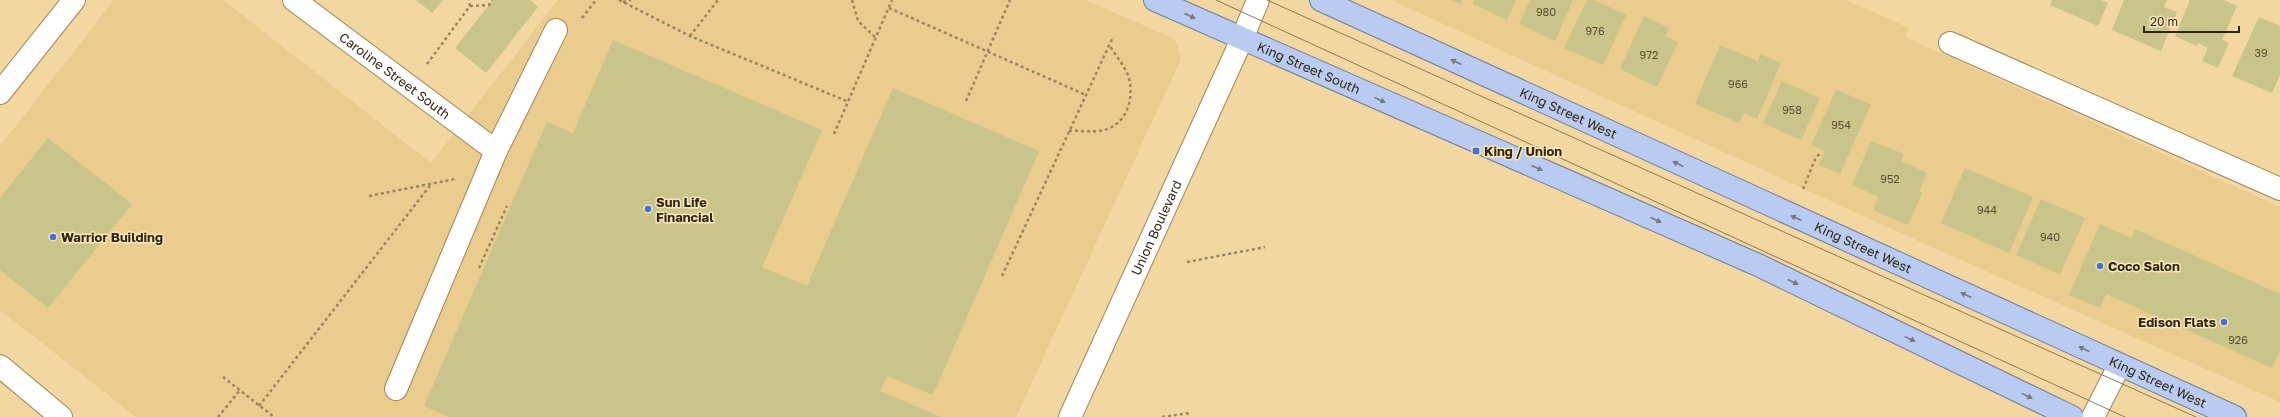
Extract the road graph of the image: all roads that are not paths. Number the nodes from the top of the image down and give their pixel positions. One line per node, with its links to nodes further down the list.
1 (74, 0): 9 (street)
2 (294, 0): 10 (street, Caroline Street South)
3 (1155, 0): 7 (main road, King Street South, one-way to 7)
4 (1258, 0): 7 (street, Union Boulevard)
5 (1321, 0): 13 (main road, King Street West, one-way to 5)
6 (556, 30): 10 (street)
7 (1242, 39): 16 (street, Union Boulevard); 17 (main road, King Street South, one-way to 17)
8 (1950, 43): 11 (street)
9 (0, 94)
10 (496, 151): 14 (street)
11 (2280, 189)
12 (0, 366): 15 (street)
13 (2119, 366): 18 (street); 19 (main road, King Street West)
14 (396, 389)
15 (52, 414)
16 (1070, 417)
17 (2072, 417)
18 (2093, 417)
19 (2235, 417)

